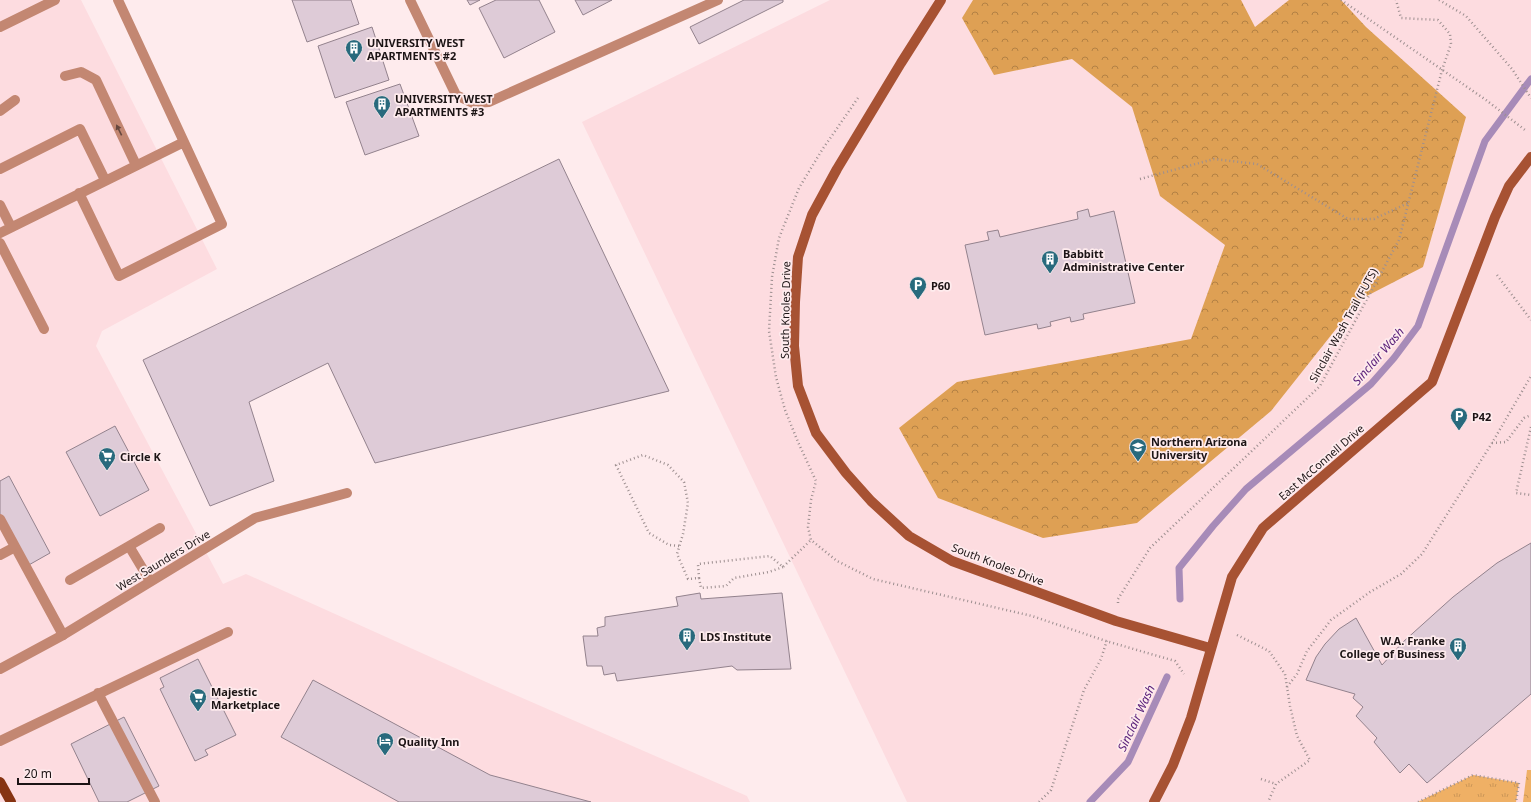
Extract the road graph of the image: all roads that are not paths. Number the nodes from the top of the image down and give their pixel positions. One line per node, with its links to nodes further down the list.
1 (55, 0): 6 (street)
2 (118, 0): 10 (street)
3 (410, 0): 4 (street)
4 (718, 0)
5 (941, 0): 31 (street, South Knoles Drive)
6 (0, 27)
7 (64, 76): 12 (street, one-way to 7)
8 (15, 100): 9 (street)
9 (0, 111)
10 (184, 142): 12 (street); 15 (street)
11 (1531, 157): 31 (street, East McConnell Drive)
12 (136, 165): 14 (street)
13 (0, 169): 14 (street)
14 (105, 180): 15 (street)
15 (79, 193): 17 (street)
16 (0, 205): 17 (street)
17 (11, 227): 18 (street)
18 (0, 233)
19 (0, 243): 20 (street)
20 (44, 329)
21 (348, 493): 28 (street, West Saunders Drive)
22 (0, 519): 25 (street)
23 (160, 528): 24 (street)
24 (129, 546): 27 (street); 28 (street)
25 (15, 547): 26 (street); 30 (street)
26 (0, 555)
27 (70, 580)
28 (150, 582): 30 (street, West Saunders Drive)
29 (228, 632): 33 (street)
30 (63, 635): 32 (street, West Saunders Drive)
31 (1210, 648): 38 (street, East McConnell Drive)
32 (0, 669)
33 (98, 693): 34 (street); 37 (street)
34 (0, 741)
35 (0, 782): 36 (main road)
36 (11, 802)
37 (155, 802)
38 (1154, 802)

